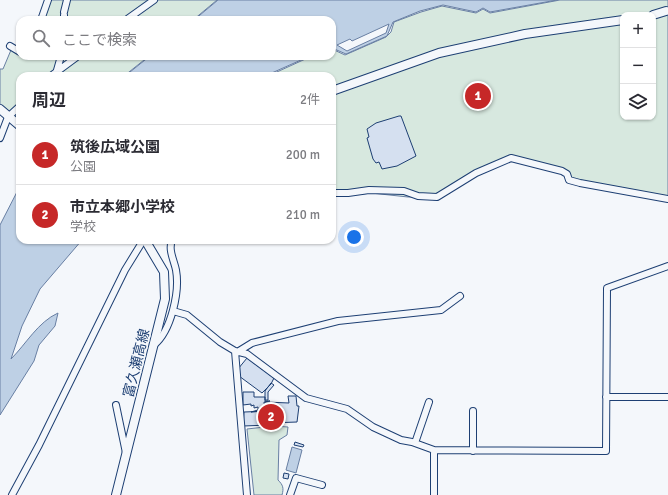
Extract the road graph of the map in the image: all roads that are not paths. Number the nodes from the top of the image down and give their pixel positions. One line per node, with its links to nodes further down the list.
1 (48, 0): 6 (street)
2 (67, 0): 7 (street)
3 (154, 0): 8 (street)
4 (667, 11): 5 (street)
5 (656, 14)
6 (42, 16)
7 (64, 16)
8 (132, 16)
9 (620, 20): 15 (street)
10 (10, 46): 11 (street)
11 (16, 50)
12 (60, 60): 14 (street)
13 (72, 60): 14 (street)
14 (57, 70)
15 (336, 90)
16 (0, 109): 18 (street)
17 (16, 110): 18 (street)
18 (8, 117): 19 (street); 20 (street)
19 (16, 123)
20 (1, 131): 21 (street)
21 (0, 138)
22 (336, 193): 23 (street)
23 (668, 199)
24 (142, 244): 42 (street)
25 (146, 244): 30 (street, 富久瀬高線)
26 (171, 244): 29 (street)
27 (668, 266): 32 (street)
28 (460, 296): 31 (street)
29 (173, 311): 30 (street); 31 (street)
30 (154, 345): 40 (street, 富久瀬高線)
31 (237, 351): 37 (street); 44 (street)
32 (606, 397): 33 (street); 39 (street)
33 (668, 397)
34 (429, 402): 37 (street)
35 (116, 405): 40 (street)
36 (473, 411): 39 (street)
37 (415, 443): 38 (street)
38 (434, 450): 39 (street); 46 (street)
39 (473, 451)
40 (126, 454): 43 (street, 富久瀬高線)
41 (322, 485): 45 (street)
42 (12, 495)
43 (116, 495)
44 (247, 495)
45 (290, 495)
46 (434, 495)

